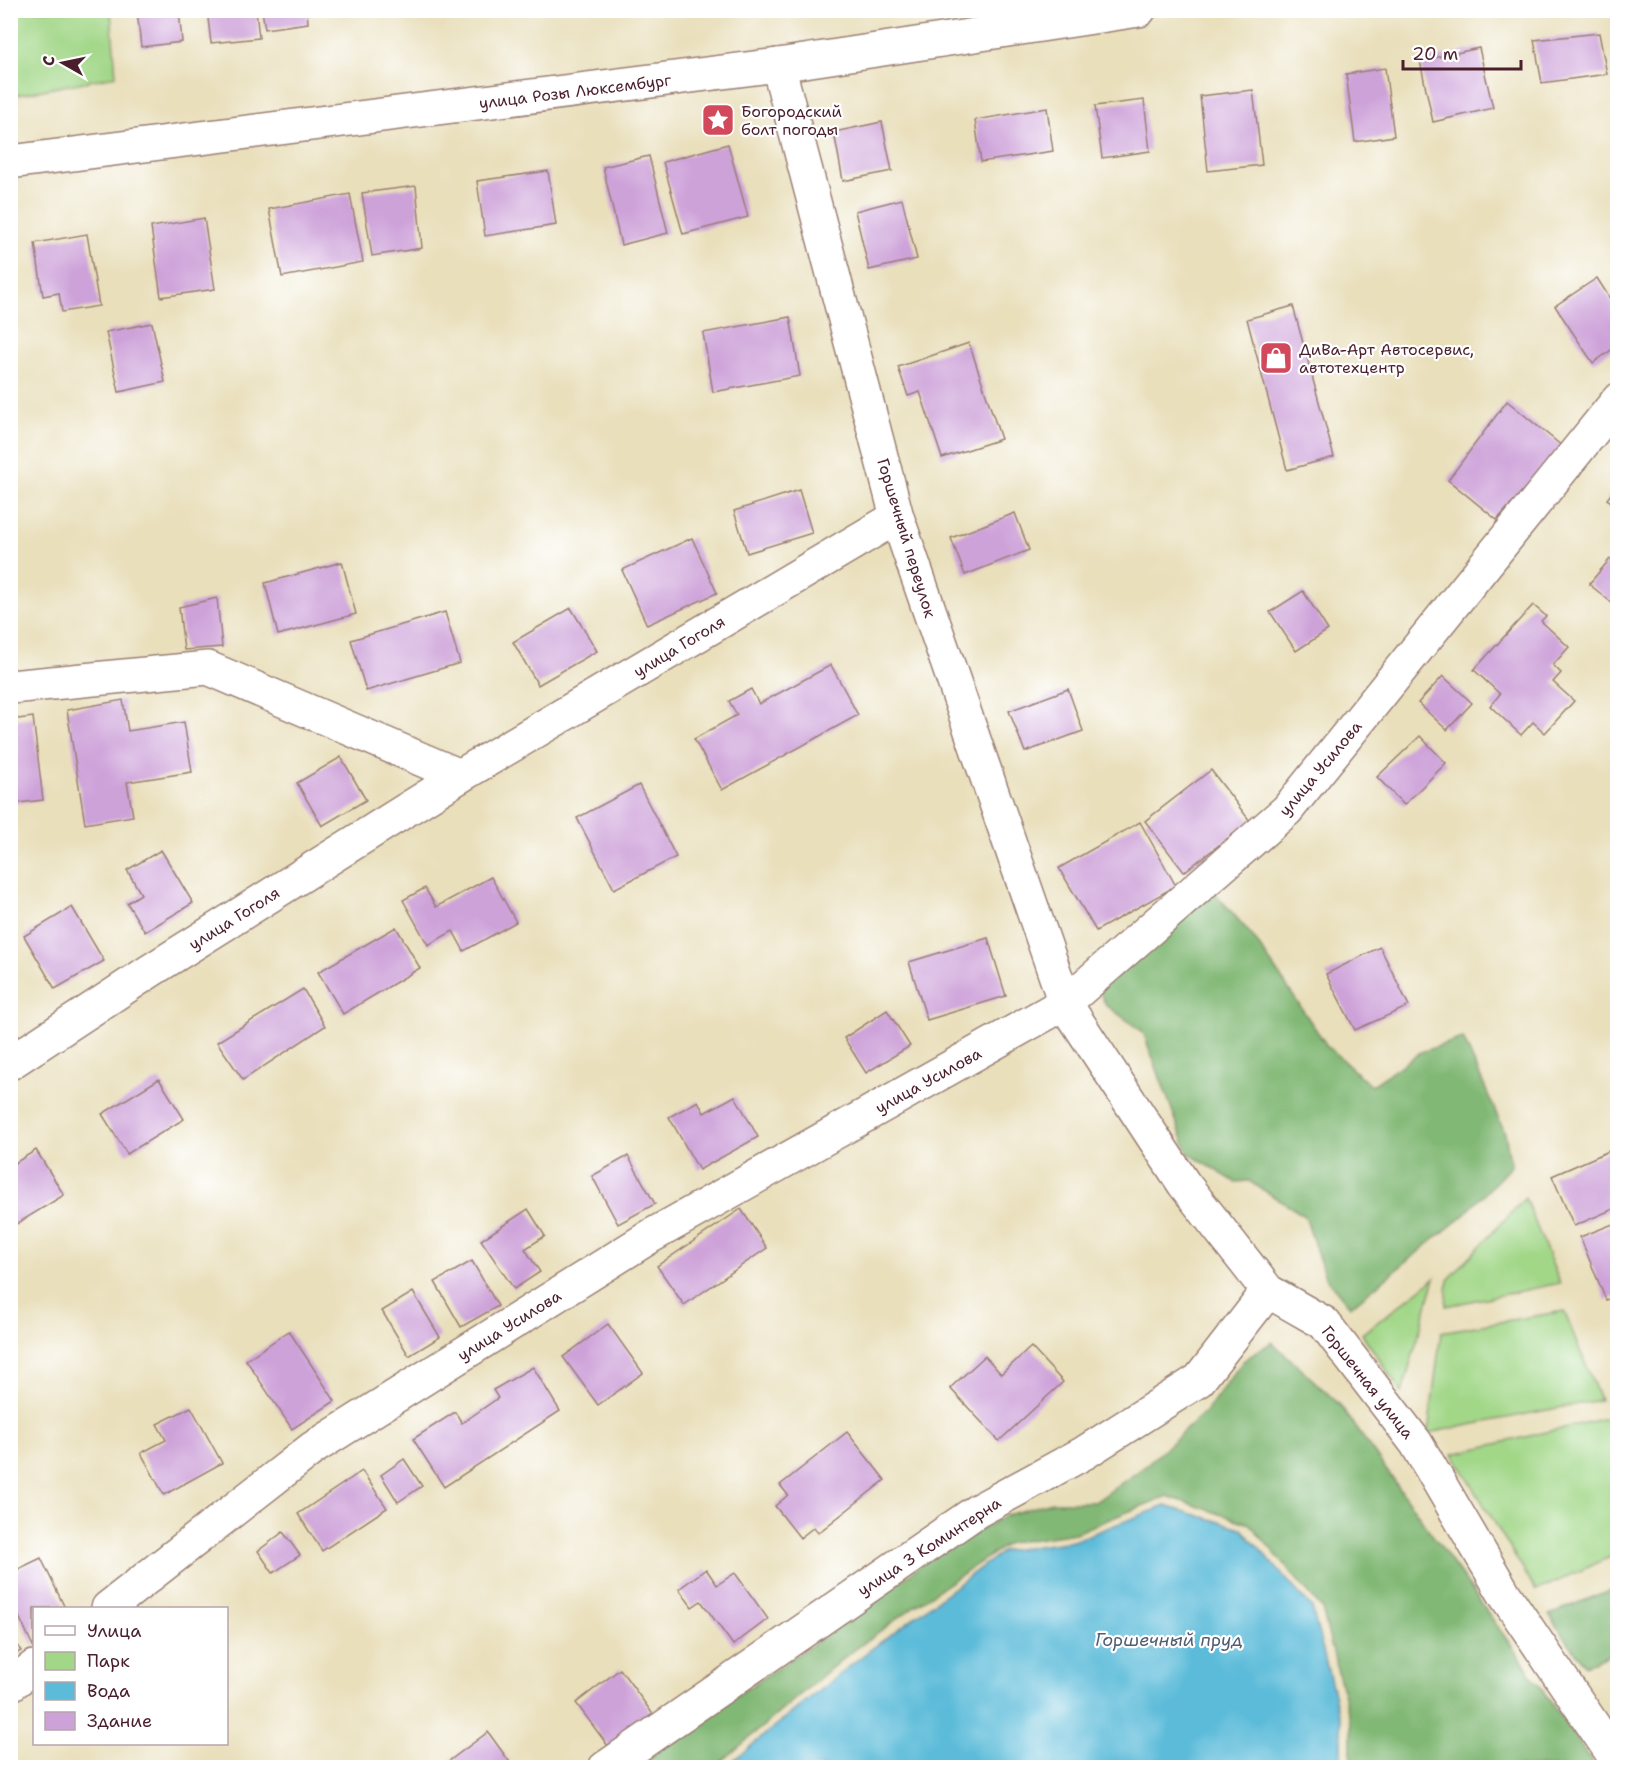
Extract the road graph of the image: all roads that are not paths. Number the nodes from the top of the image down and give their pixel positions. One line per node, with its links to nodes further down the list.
1 (1139, 10): 2 (street, улица Розы Люксембург)
2 (778, 65): 3 (street, улица Розы Люксембург); 5 (street, Горшечный переулок)
3 (10, 162)
4 (1617, 400): 8 (street, улица Усилова)
5 (897, 517): 7 (street, улица Гоголя); 8 (street, Горшечный переулок)
6 (10, 687): 7 (street)
7 (460, 776): 9 (street, улица Гоголя)
8 (1065, 1003): 10 (street, Горшечная улица); 11 (street, улица Усилова)
9 (10, 1063)
10 (1268, 1291): 14 (street, Горшечная улица); 15 (street, улица 3 Коминтерна)
11 (109, 1607)
12 (33, 1667): 13 (street)
13 (10, 1685)
14 (1617, 1762)
15 (605, 1767)

